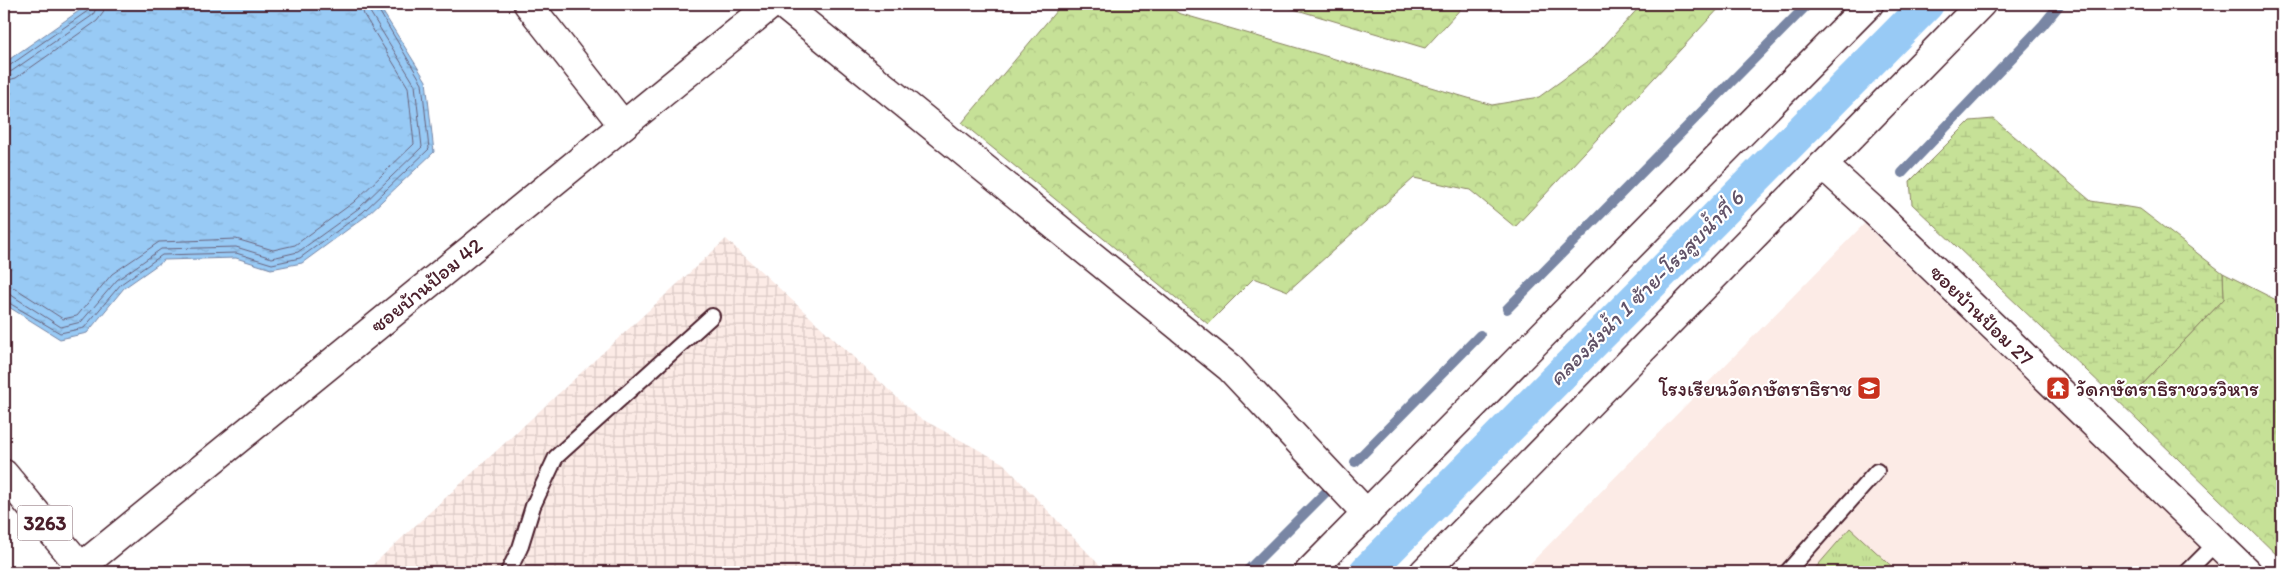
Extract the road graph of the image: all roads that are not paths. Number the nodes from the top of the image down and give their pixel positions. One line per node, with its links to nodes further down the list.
1 (528, 4): 6 (street)
2 (772, 4): 6 (street, ซอยบ้านป้อม 42)
3 (782, 4): 11 (street)
4 (1869, 4): 11 (street)
5 (1981, 4): 7 (street)
6 (623, 125): 13 (street, ซอยบ้านป้อม 42)
7 (1823, 165): 12 (street, ซอยบ้านป้อม 27); 16 (street)
8 (712, 316): 14 (lane)
9 (1877, 471): 17 (lane)
10 (4, 474): 13 (street, 3263)
11 (1367, 514): 15 (street)
12 (2216, 543): 18 (lane); 19 (street, ซอยบ้านป้อม 27)
13 (83, 570)
14 (508, 572)
15 (1309, 572)
16 (1424, 572)
17 (1787, 572)
18 (2187, 572)
19 (2246, 572)

